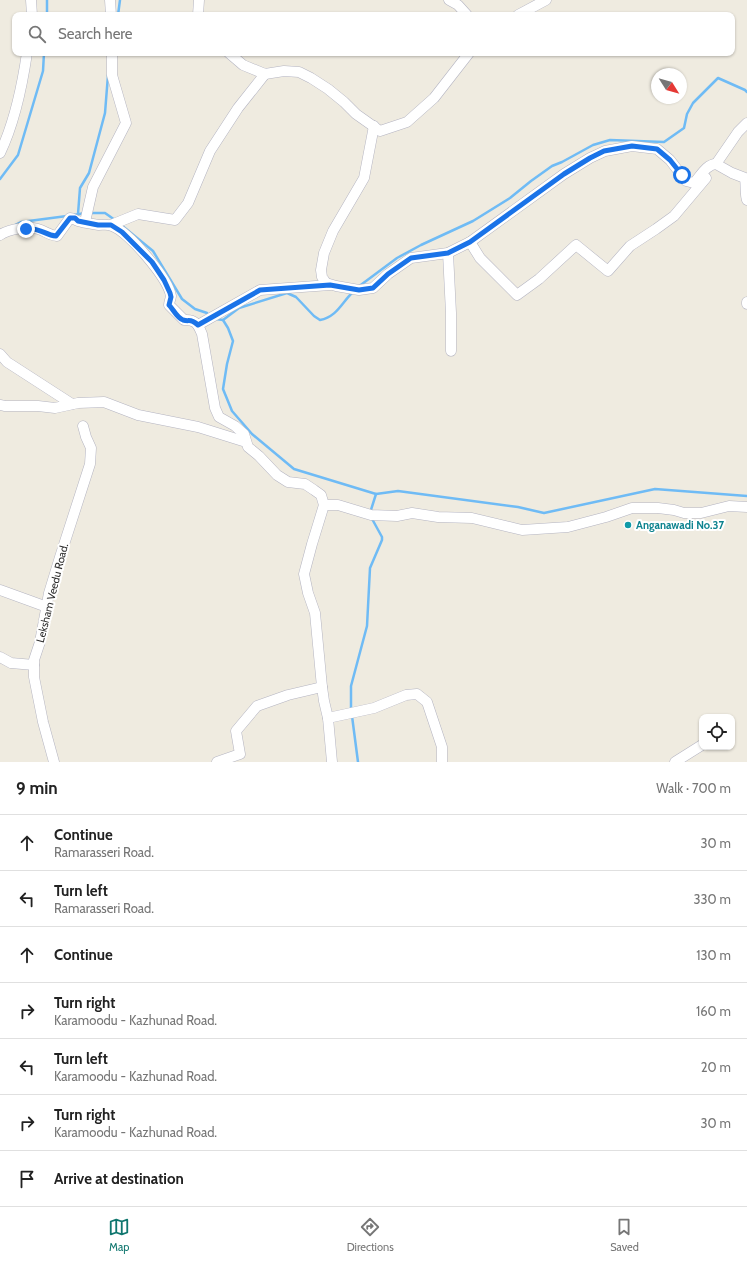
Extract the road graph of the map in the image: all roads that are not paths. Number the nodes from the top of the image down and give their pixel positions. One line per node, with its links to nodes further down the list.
1 (31, 0): 6 (street)
2 (110, 0): 7 (street)
3 (199, 0): 8 (street)
4 (449, 0): 9 (street)
5 (546, 0): 10 (street)
6 (32, 12)
7 (111, 12)
8 (198, 12)
9 (464, 12)
10 (524, 12)
11 (27, 56): 18 (street)
12 (112, 56): 21 (street)
13 (232, 56): 15 (street)
14 (467, 56): 17 (street)
15 (265, 74): 17 (street); 22 (street)
16 (747, 124): 19 (street)
17 (374, 126): 26 (street)
18 (0, 153)
19 (716, 164): 20 (street); 24 (street); 24 (street)
20 (747, 200)
21 (84, 222): 22 (street); 23 (street)
22 (111, 225): 27 (street)
23 (0, 235)
24 (470, 242): 25 (street)
25 (448, 253): 26 (street); 28 (street)
26 (330, 285): 27 (street)
27 (198, 325): 33 (street)
28 (451, 351)
29 (0, 354): 30 (street)
30 (72, 404): 31 (street); 33 (street)
31 (0, 405)
32 (83, 426): 37 (street, Leksham Veedu Road.)
33 (246, 442): 34 (street)
34 (324, 505): 35 (street); 40 (street)
35 (747, 507)
36 (0, 590): 37 (street)
37 (47, 607): 39 (street, Leksham Veedu Road.)
38 (0, 657): 39 (street)
39 (34, 665): 43 (street, Leksham Veedu Road.)
40 (322, 686): 41 (street); 44 (street)
41 (328, 718): 45 (street); 46 (street)
42 (699, 747): 47 (street)
43 (54, 762)
44 (217, 762)
45 (332, 762)
46 (442, 762)
47 (675, 762)

